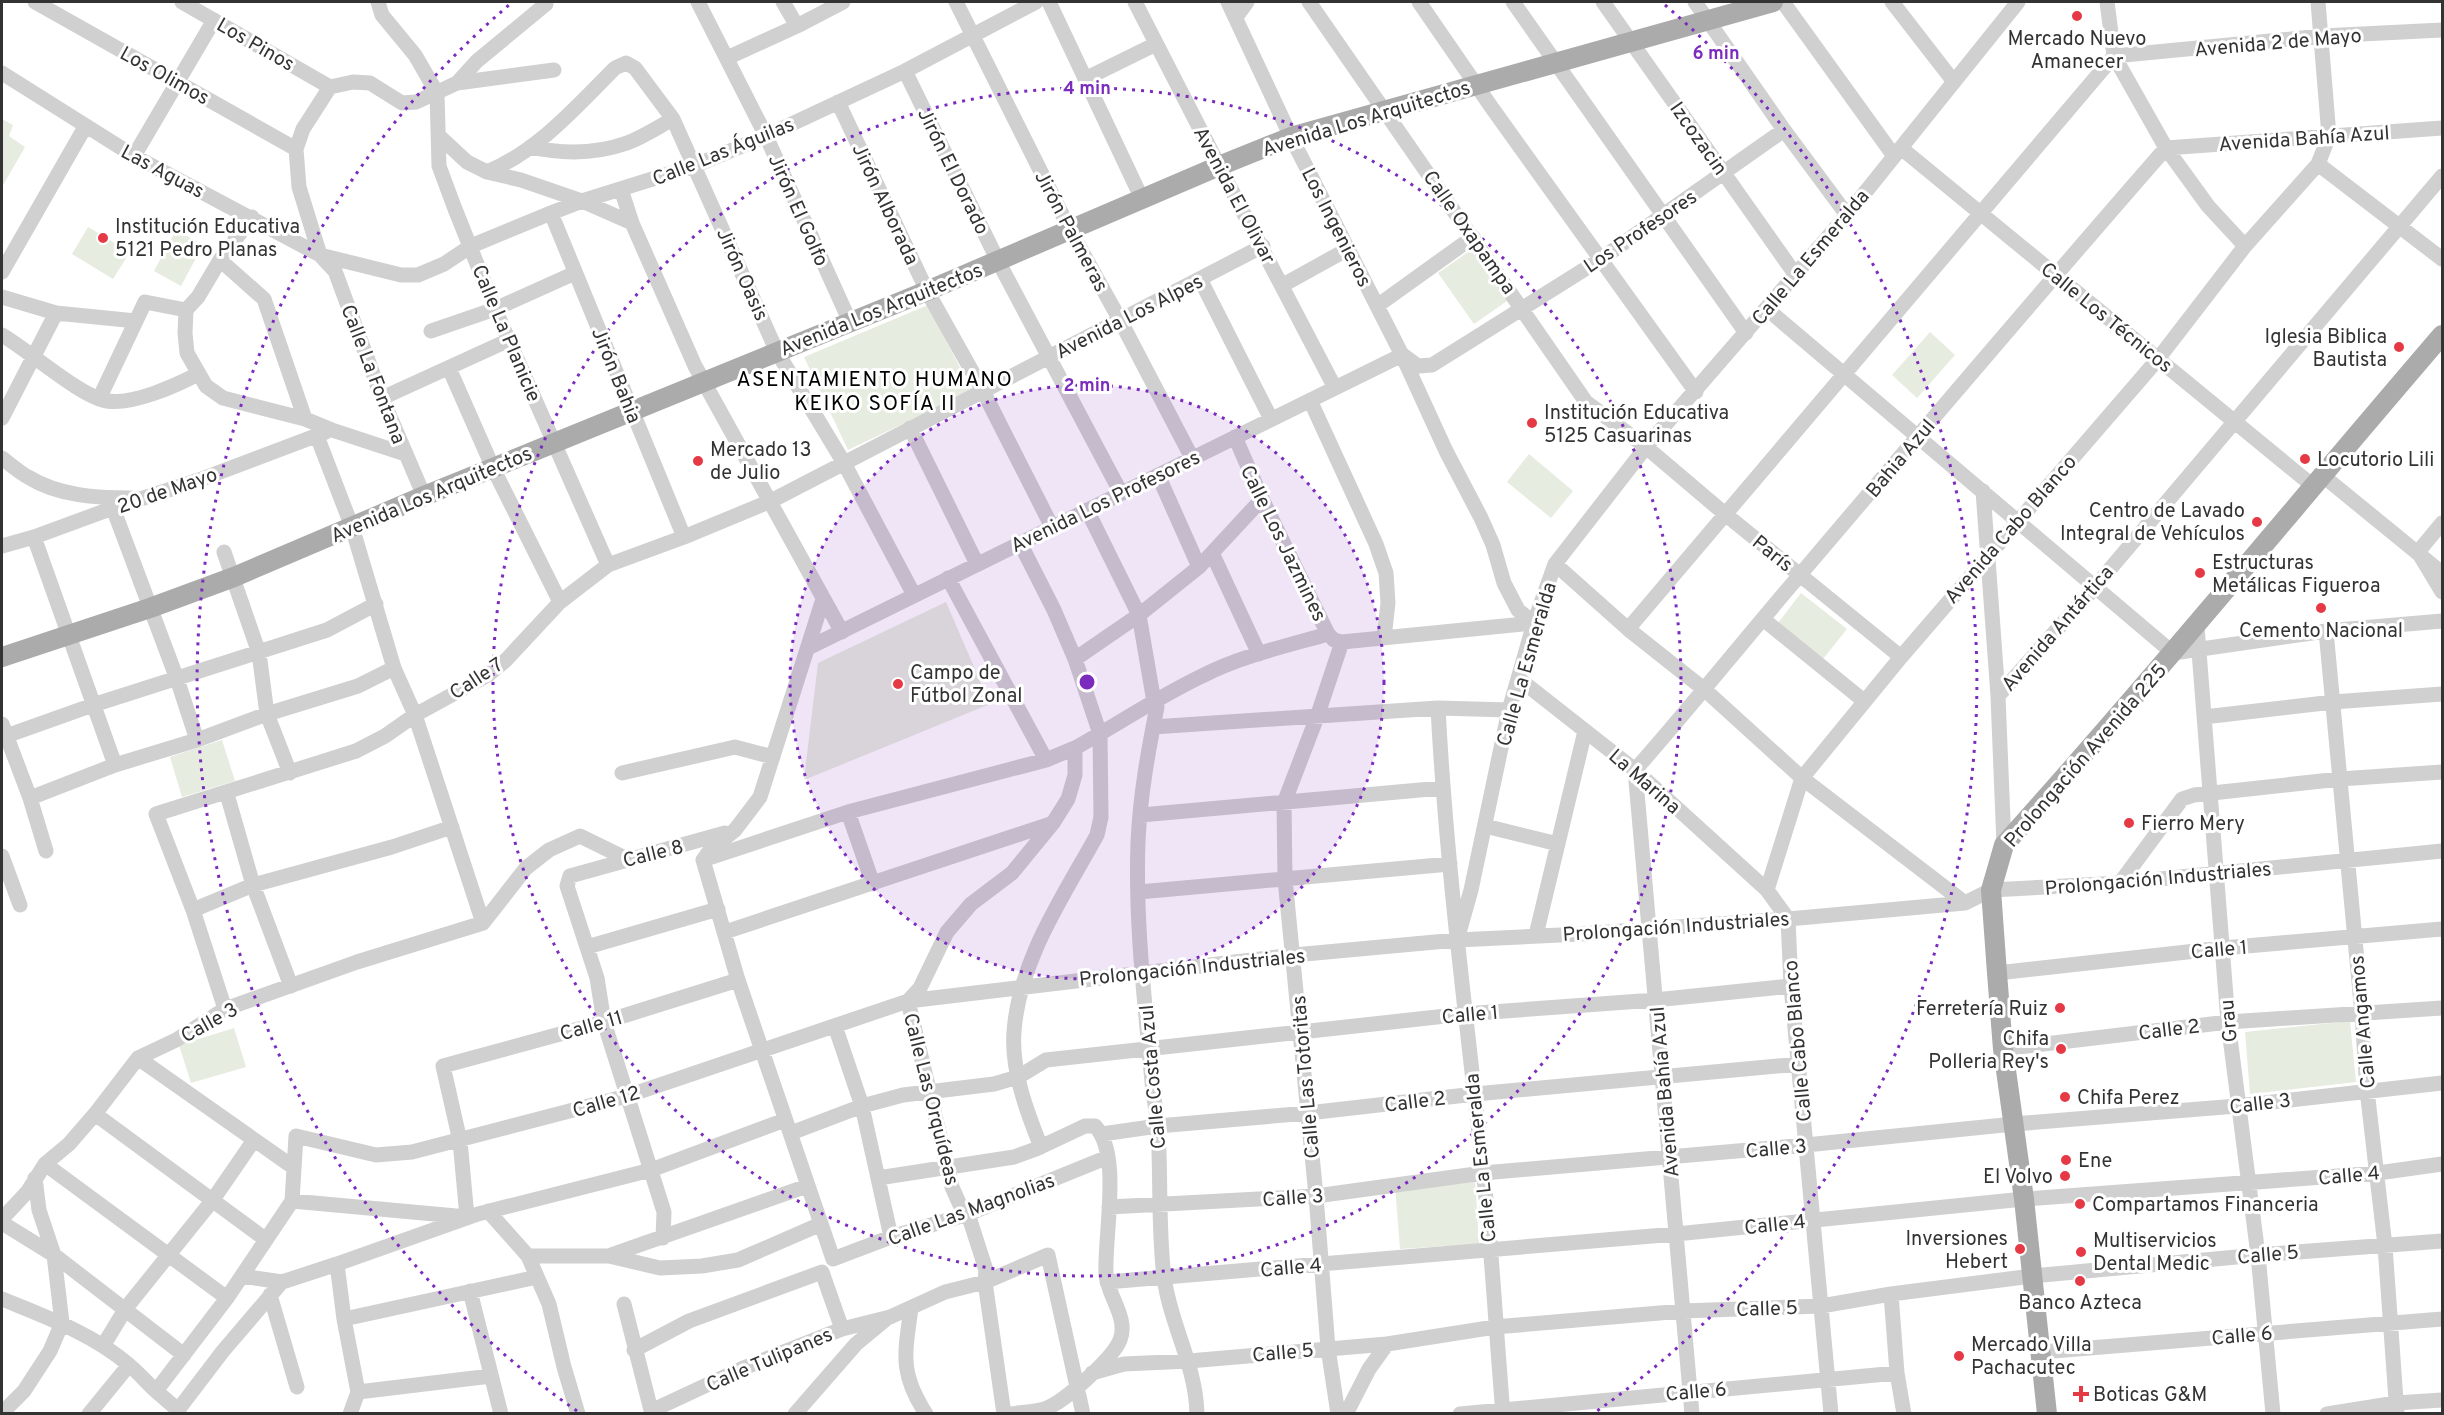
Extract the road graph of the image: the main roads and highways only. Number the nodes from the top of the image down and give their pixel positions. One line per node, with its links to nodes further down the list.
1 (1773, 2): 3 (main road, Avenida Los Arquitectos)
2 (2442, 335): 4 (main road, Prolongación Avenida 225)
3 (2, 657)
4 (2047, 1413)

